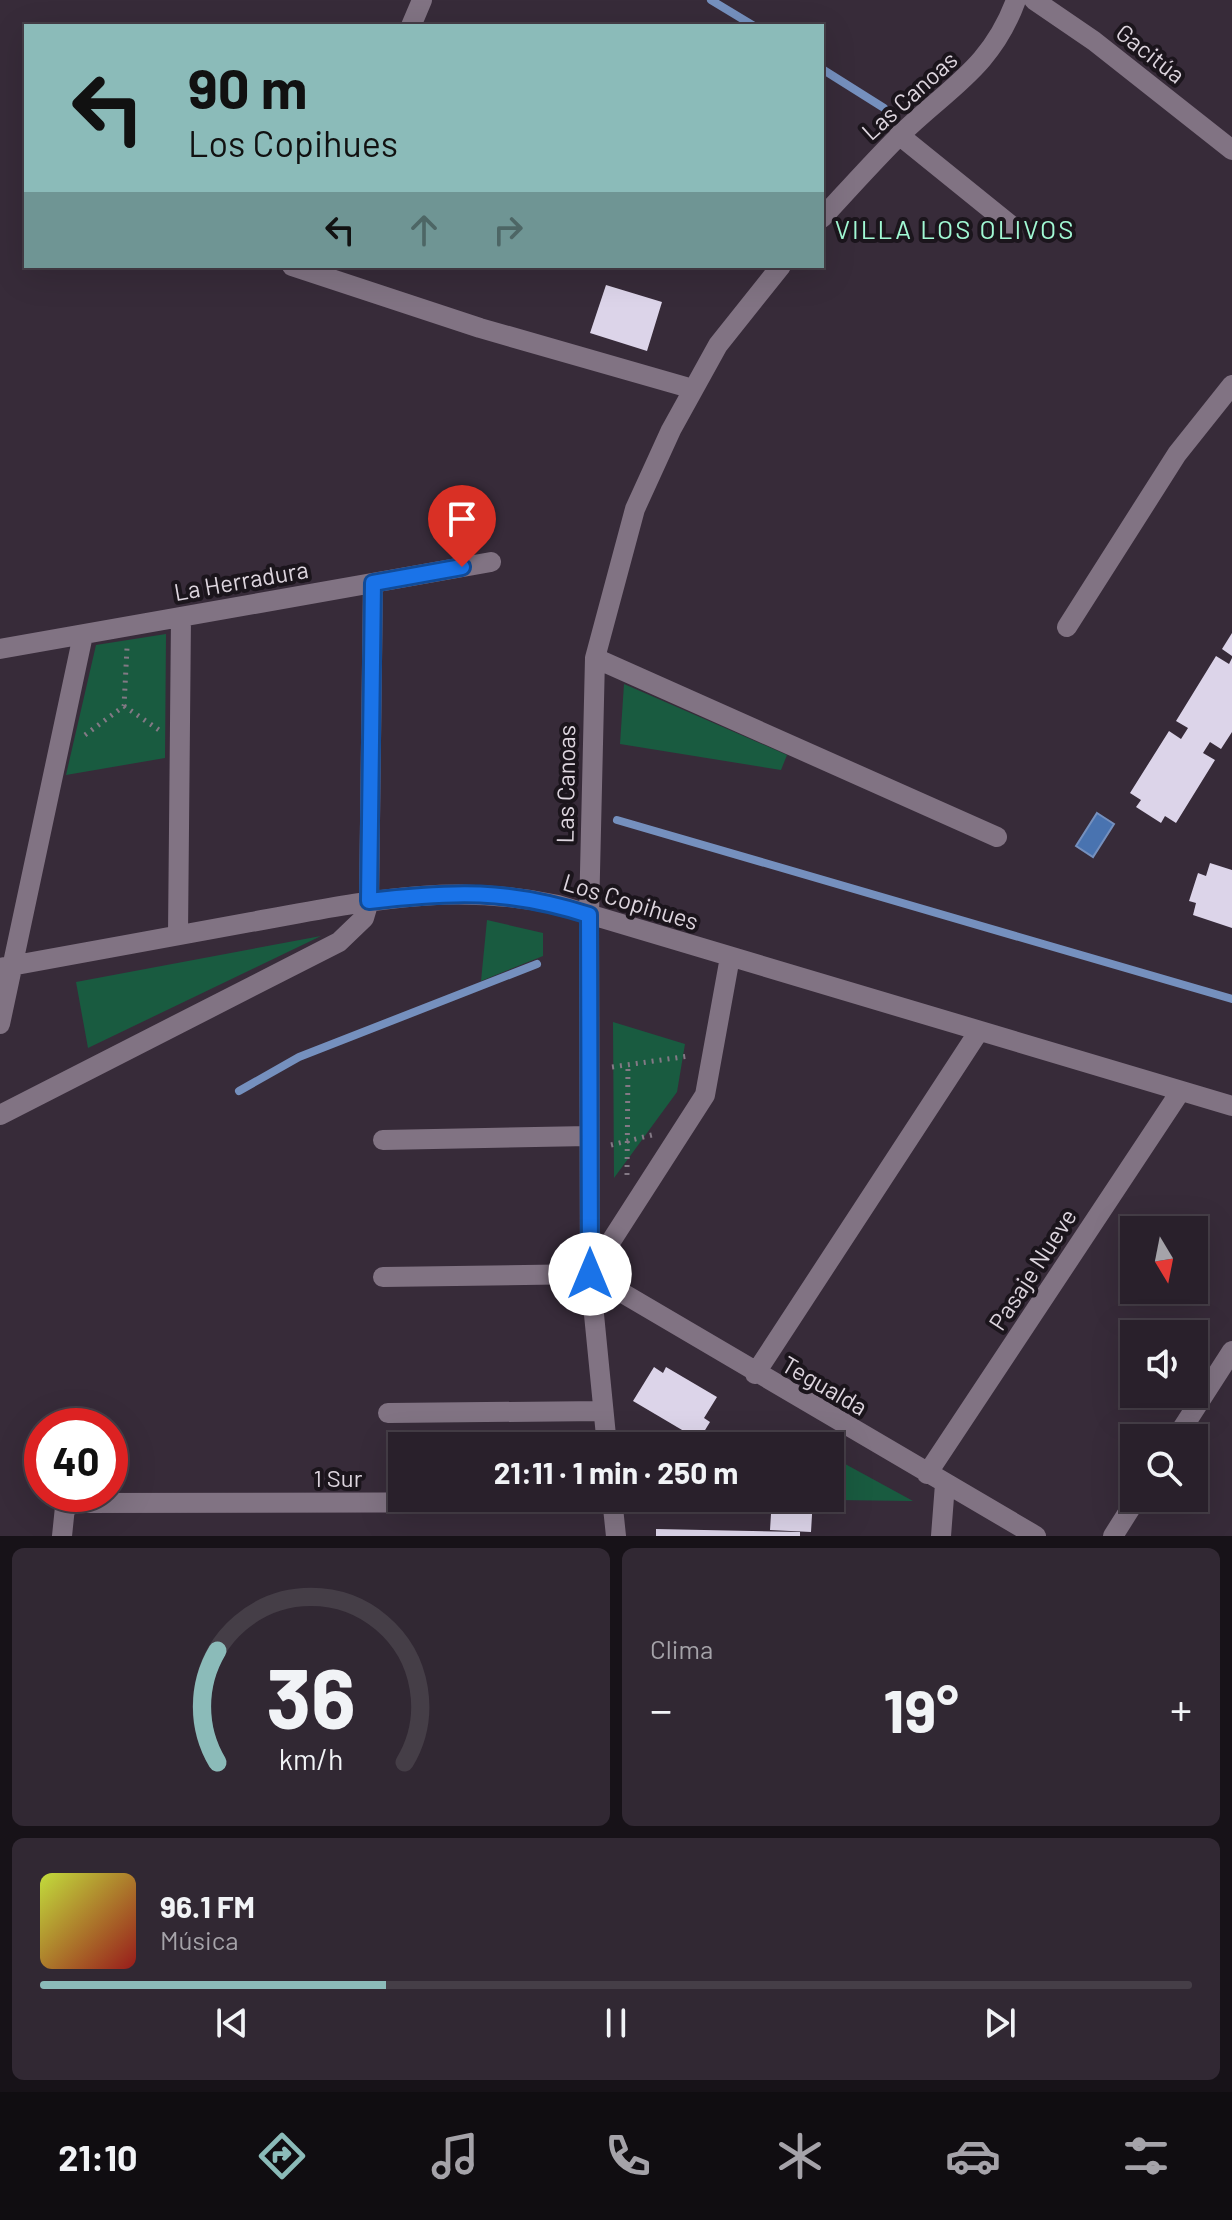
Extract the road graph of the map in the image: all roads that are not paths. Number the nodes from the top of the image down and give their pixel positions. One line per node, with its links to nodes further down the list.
1 (422, 0): 4 (street)
2 (1016, 0): 5 (street, Las Canoas)
3 (1034, 0): 6 (street, Gacitúa)
4 (412, 24)
5 (899, 135): 7 (street, Las Canoas); 8 (street)
6 (1232, 150)
7 (824, 216)
8 (1014, 228)
9 (298, 268): 12 (street)
10 (779, 268): 12 (street, Las Canoas)
11 (1232, 385): 16 (street)
12 (693, 389): 19 (street, Las Canoas)
13 (491, 562): 14 (street, La Herradura)
14 (373, 583): 15 (street, La Herradura); 21 (street)
15 (181, 617): 17 (street, La Herradura); 23 (street)
16 (1067, 627)
17 (83, 635): 18 (street, La Herradura); 25 (street)
18 (0, 649)
19 (595, 658): 20 (street); 22 (street, Las Canoas)
20 (997, 837)
21 (369, 901): 22 (street, Los Copihues); 23 (street, Los Copihues); 30 (street)
22 (589, 915): 24 (street, Los Copihues); 32 (street, Las Canoas)
23 (178, 935): 25 (street, Los Copihues)
24 (730, 957): 27 (street, Los Copihues); 33 (street)
25 (6, 967): 26 (street)
26 (0, 1024)
27 (979, 1031): 28 (street, Los Copihues); 36 (street)
28 (1180, 1092): 29 (street, Los Copihues); 41 (street, Pasaje Nueve)
29 (1232, 1106)
30 (0, 1115)
31 (383, 1140): 32 (street)
32 (590, 1145): 33 (street, Las Canoas)
33 (590, 1274): 34 (street); 36 (street, Tegualda); 37 (street, Las Canoas)
34 (383, 1277)
35 (1232, 1351): 39 (street)
36 (755, 1374): 41 (street, Tegualda)
37 (603, 1411): 38 (street); 40 (street, Las Canoas)
38 (388, 1413)
39 (1185, 1424)
40 (605, 1432)
41 (936, 1479): 47 (street); 48 (street, Tegualda)
42 (388, 1501): 45 (street, 1 Sur)
43 (613, 1512): 46 (street)
44 (1128, 1512): 49 (street)
45 (62, 1536)
46 (616, 1536)
47 (941, 1536)
48 (1036, 1536)
49 (1113, 1536)

